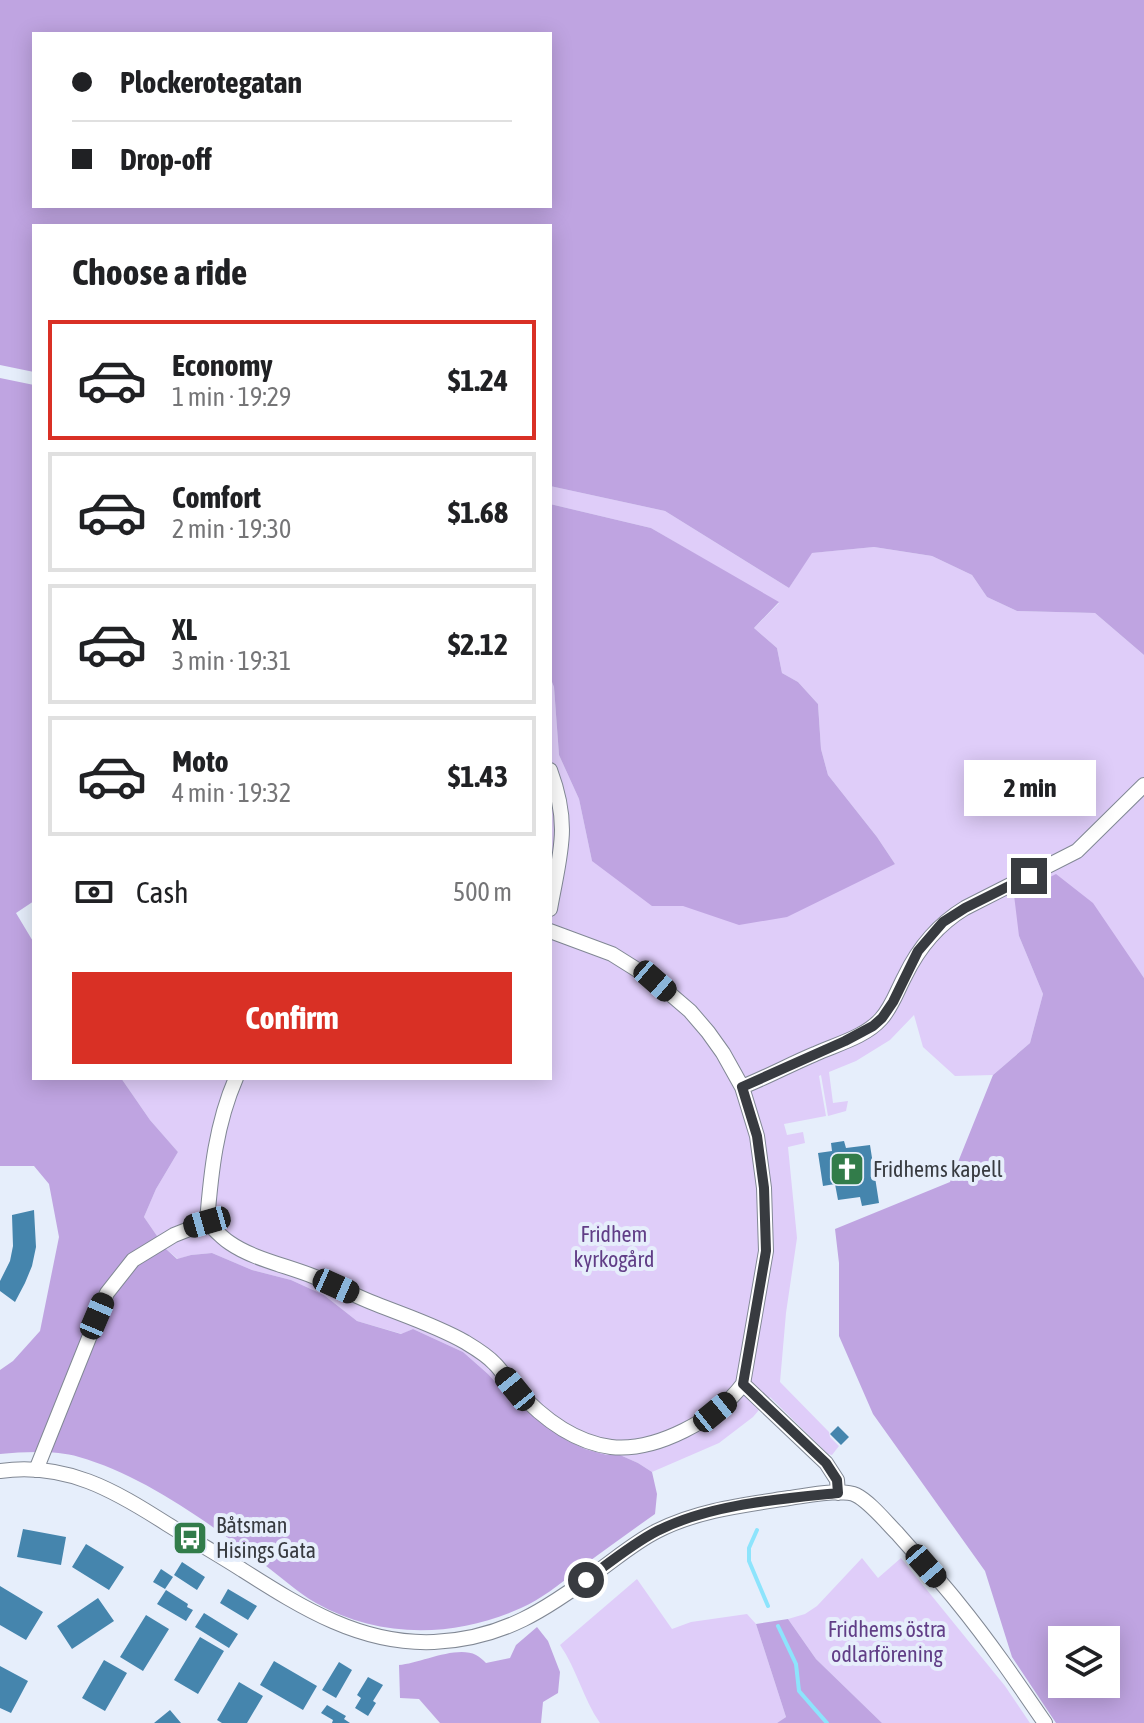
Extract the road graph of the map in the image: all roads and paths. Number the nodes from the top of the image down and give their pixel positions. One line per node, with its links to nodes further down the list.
1 (552, 776): 3 (street)
2 (1144, 785): 6 (street)
3 (552, 899)
4 (552, 932): 6 (street)
5 (235, 1080): 7 (street)
6 (742, 1087): 8 (street)
7 (207, 1222): 8 (street); 9 (street)
8 (743, 1384): 11 (street)
9 (36, 1470): 10 (street); 11 (street)
10 (0, 1471)
11 (838, 1493): 12 (street)
12 (1045, 1723)

